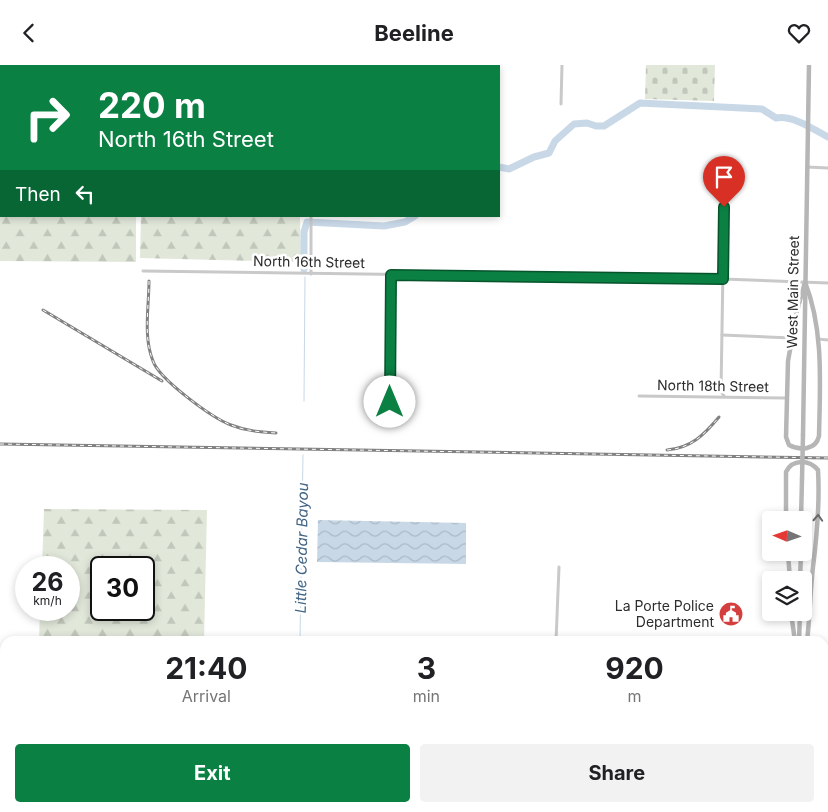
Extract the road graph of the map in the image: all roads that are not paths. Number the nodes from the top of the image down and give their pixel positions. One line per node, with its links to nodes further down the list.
1 (562, 65): 3 (street)
2 (809, 65): 4 (main road, West Main Street)
3 (561, 104)
4 (807, 167): 5 (street); 12 (main road, West Main Street)
5 (828, 168)
6 (724, 207): 11 (street)
7 (311, 217): 9 (street)
8 (143, 271): 9 (street, North 16th Street)
9 (311, 273): 10 (street, North 16th Street)
10 (391, 275): 11 (street, North 16th Street); 21 (street)
11 (723, 279): 12 (street, North 16th Street); 14 (street)
12 (805, 283): 13 (street, North 16th Street); 15 (main road); 16 (main road); 23 (main road, West Main Street, bridge)
13 (828, 283)
14 (722, 335): 15 (street); 19 (street)
15 (791, 338): 20 (main road)
16 (817, 339): 17 (street); 20 (main road)
17 (828, 340)
18 (639, 396): 19 (street, North 18th Street)
19 (724, 397): 20 (street, North 18th Street)
20 (786, 398)
21 (390, 402)
22 (786, 511): 30 (main road, one-way to 22)
23 (801, 511)
24 (559, 567): 27 (street)
25 (792, 621): 28 (main road)
26 (800, 621): 29 (main road)
27 (556, 636)
28 (794, 636)
29 (799, 636)
30 (806, 636)

